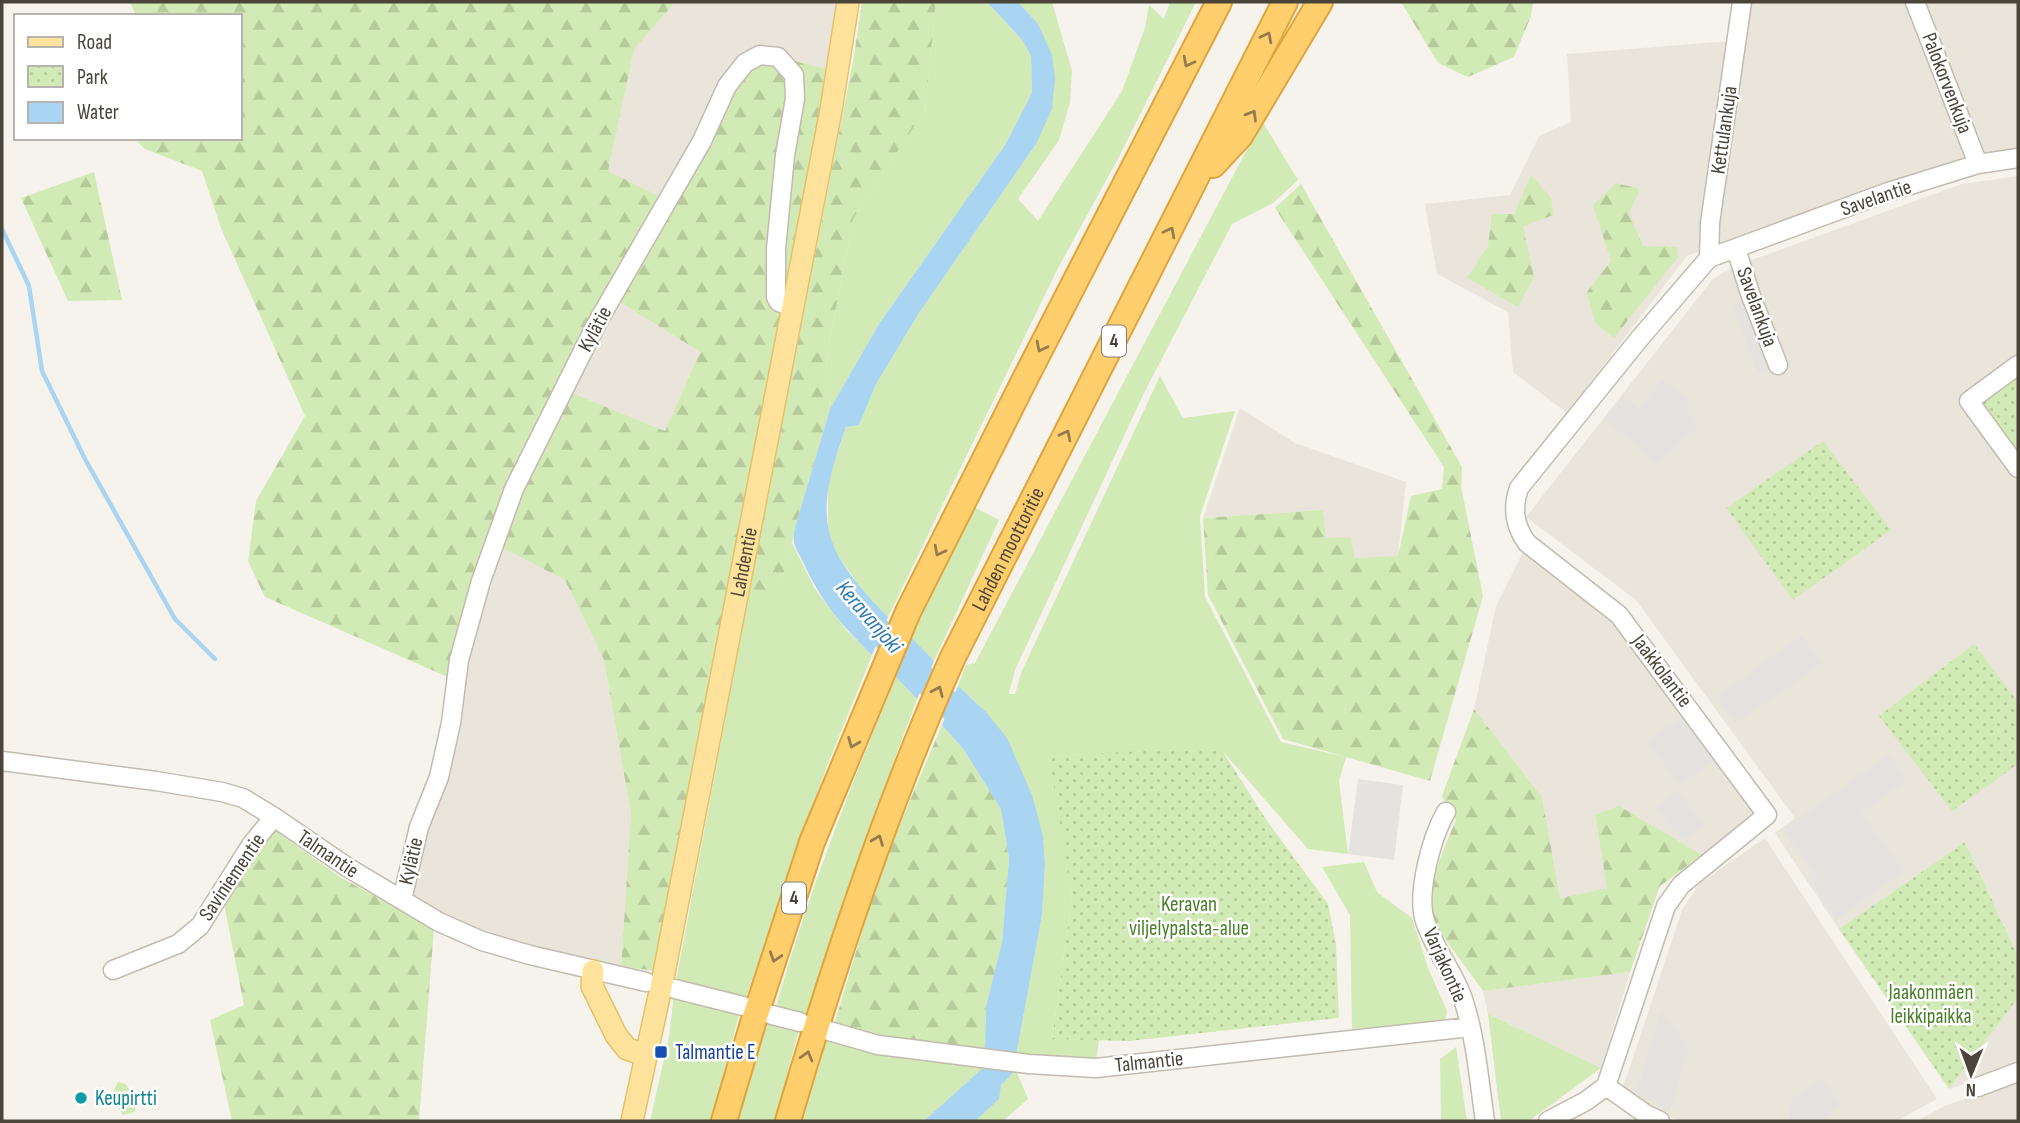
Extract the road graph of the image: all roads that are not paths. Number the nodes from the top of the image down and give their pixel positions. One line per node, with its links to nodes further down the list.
1 (848, 2): 12 (main road, Lahdentie)
2 (1219, 2): 34 (highway, 4, one-way to 34)
3 (1285, 2): 9 (highway, Lahden moottoritie / 4, one-way to 3)
4 (1321, 2): 9 (highway, one-way to 4)
5 (1742, 2): 11 (street, Kettulankuja)
6 (1915, 2): 8 (street, Palokorvenkuja)
7 (2018, 158): 8 (street, Savelantie)
8 (1978, 164): 10 (street, Savelantie)
9 (1193, 186): 35 (highway, Lahden moottoritie / 4, one-way to 9)
10 (1736, 249): 11 (street); 13 (street, Savelankuja)
11 (1709, 258): 31 (street, Jaakkolantie)
12 (791, 307): 19 (street, Kylätie); 29 (main road, Lahdentie)
13 (1778, 365)
14 (2018, 365): 15 (street)
15 (2018, 468)
16 (2, 761): 18 (street, Talmantie)
17 (1446, 812): 27 (street, Varjakontie)
18 (274, 817): 19 (street, Talmantie); 20 (street, Saviniementie)
19 (402, 900): 21 (street, Talmantie)
20 (113, 970)
21 (593, 971): 22 (street, Talmantie); 29 (main road)
22 (646, 982)
23 (675, 989): 24 (street)
24 (743, 1006)
25 (772, 1014): 26 (street)
26 (800, 1022)
27 (1470, 1027): 28 (street, Talmantie); 36 (street, Varjakontie)
28 (829, 1031)
29 (646, 1055): 33 (main road, Lahdentie)
30 (2018, 1072): 32 (street)
31 (1606, 1086): 37 (street); 38 (street)
32 (1978, 1087)
33 (632, 1121)
34 (724, 1121)
35 (788, 1121)
36 (1485, 1121)
37 (1548, 1121)
38 (1660, 1121)

